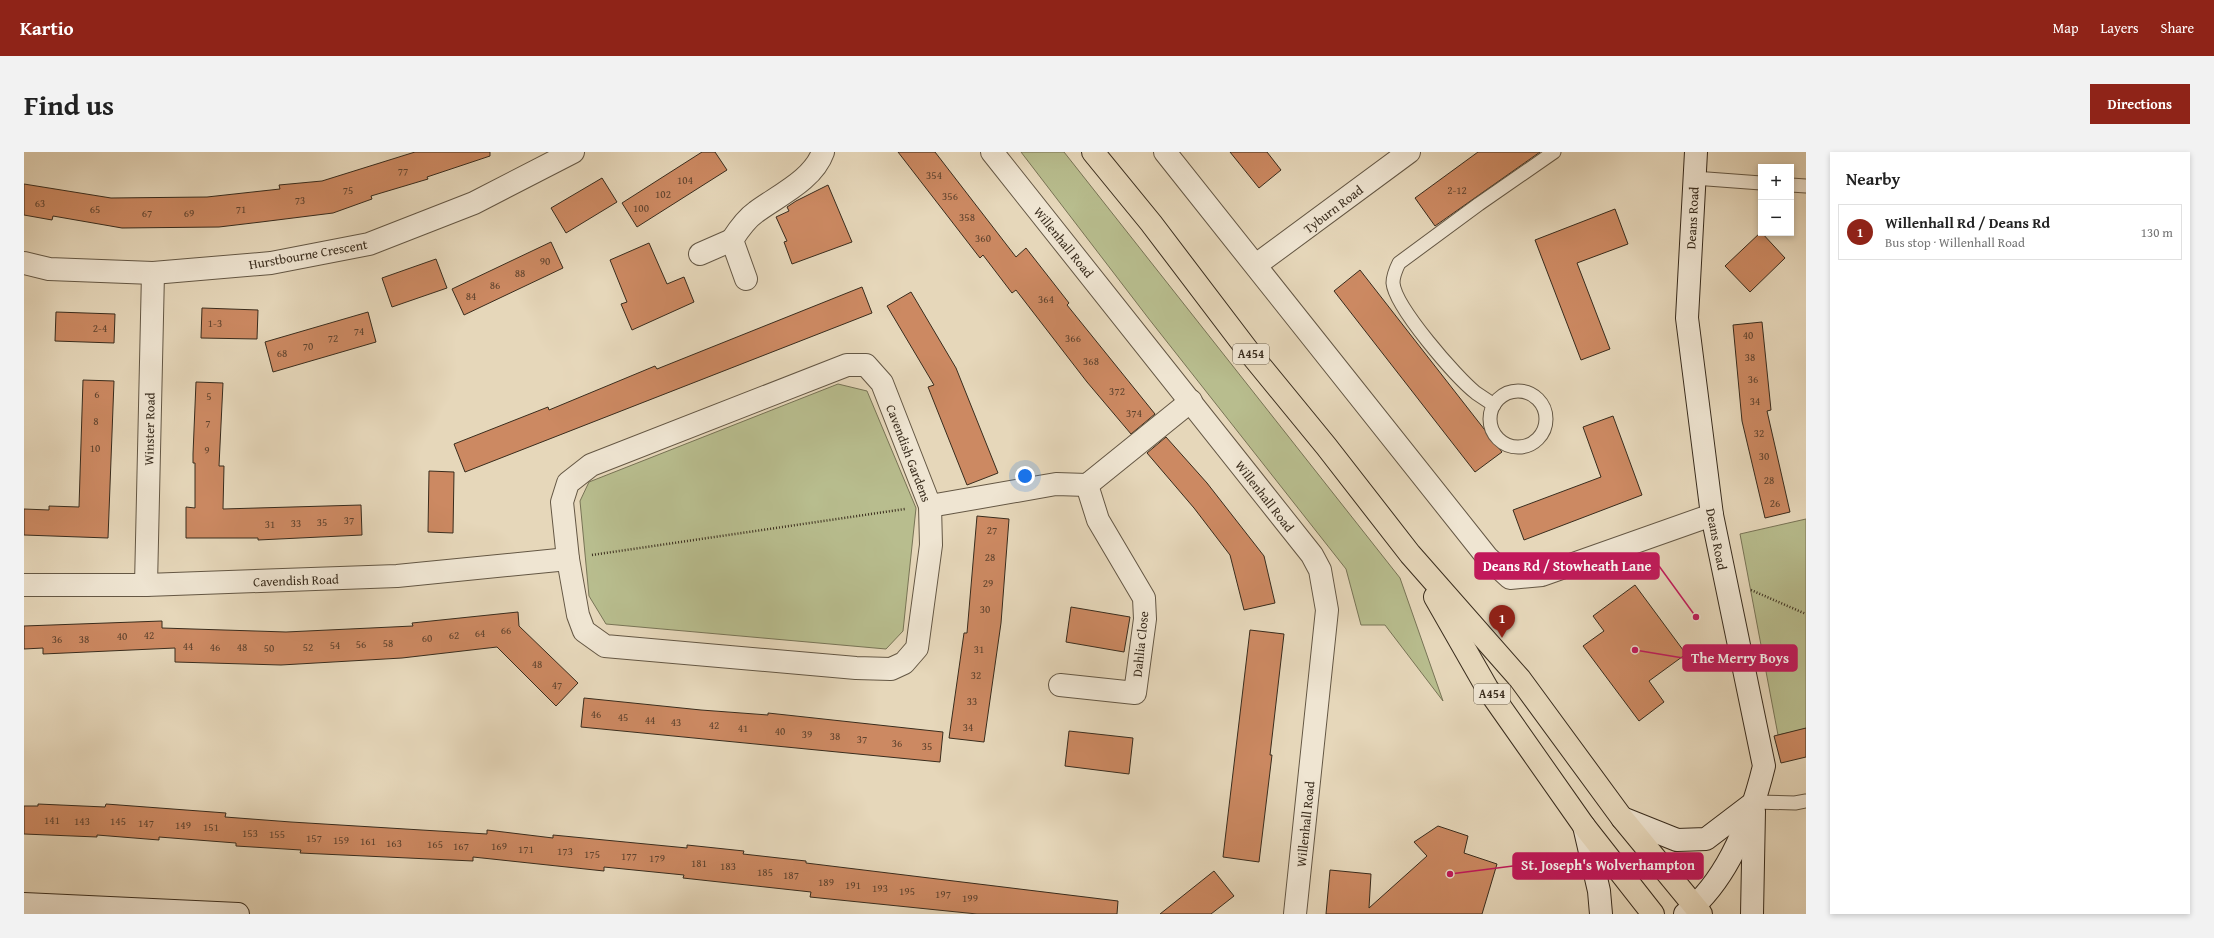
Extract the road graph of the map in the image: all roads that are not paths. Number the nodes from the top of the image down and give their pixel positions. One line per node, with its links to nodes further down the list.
1 (573, 152): 17 (street, Hurstbourne Crescent)
2 (823, 152): 13 (street)
3 (992, 152): 19 (street, Willenhall Road)
4 (1093, 152): 24 (highway, A454)
5 (1165, 152): 16 (street)
6 (1409, 152): 16 (street, Tyburn Road)
7 (1554, 152): 20 (lane)
8 (1696, 152): 9 (street, Deans Road)
9 (1694, 178): 10 (lane); 23 (street, Deans Road)
10 (1758, 183)
11 (1794, 185): 12 (lane)
12 (1806, 186)
13 (732, 240): 14 (street); 18 (street)
14 (700, 254)
15 (24, 263): 17 (street, Hurstbourne Crescent)
16 (1256, 265): 23 (street)
17 (153, 272): 27 (street, Winster Road)
18 (746, 279)
19 (1191, 401): 21 (street); 36 (street, Willenhall Road)
20 (1494, 405): 20 (lane)
21 (1087, 485): 22 (street); 28 (street, Dahlia Close)
22 (930, 506): 25 (street, Cavendish Gardens); 25 (street, Cavendish Gardens)
23 (1712, 515): 30 (street, Deans Road)
24 (1410, 554): 31 (highway, A454); 32 (highway, A454)
25 (568, 559): 27 (street, Cavendish Road)
26 (24, 585): 27 (street, Cavendish Road)
27 (146, 585)
28 (1060, 685)
29 (1806, 801): 30 (lane)
30 (1755, 802): 31 (street); 34 (street, Deans Road); 39 (street)
31 (1622, 818): 34 (highway, A454)
32 (1584, 826): 37 (street); 38 (highway, A454)
33 (24, 904): 35 (street)
34 (1693, 911)
35 (238, 914)
36 (1295, 914)
37 (1602, 914)
38 (1653, 914)
39 (1752, 914)

